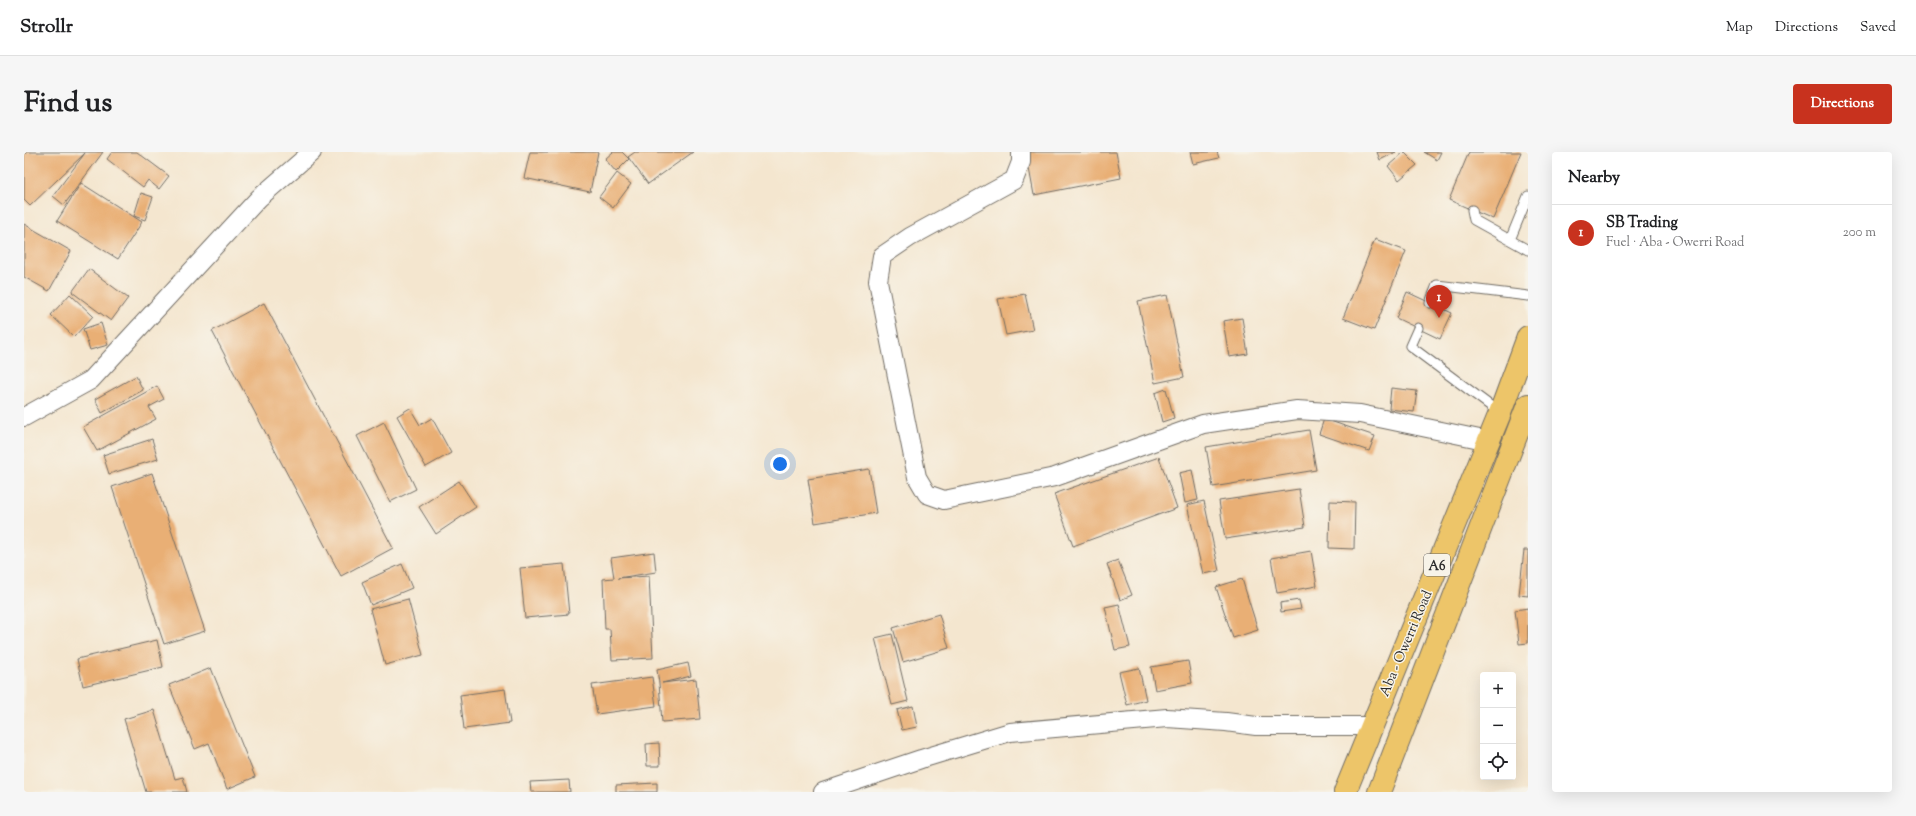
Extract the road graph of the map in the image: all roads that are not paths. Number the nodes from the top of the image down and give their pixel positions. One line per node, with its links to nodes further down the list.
1 (312, 152): 13 (street)
2 (1021, 152): 14 (street)
3 (1528, 196): 5 (lane)
4 (1472, 210): 5 (lane)
5 (1510, 240): 6 (lane)
6 (1528, 250)
7 (1528, 296): 8 (lane)
8 (1430, 302)
9 (1418, 328): 12 (lane)
10 (1528, 337): 12 (highway, Aba - Owerri Road / A6)
11 (1528, 405): 18 (highway, Aba - Owerri Road / A6)
12 (1500, 413): 14 (highway, Aba - Owerri Road / A6)
13 (24, 417)
14 (1489, 441): 15 (highway, Aba - Owerri Road / A6)
15 (1370, 726): 16 (street); 17 (highway, Aba - Owerri Road / A6)
16 (823, 792)
17 (1345, 792)
18 (1379, 792)

